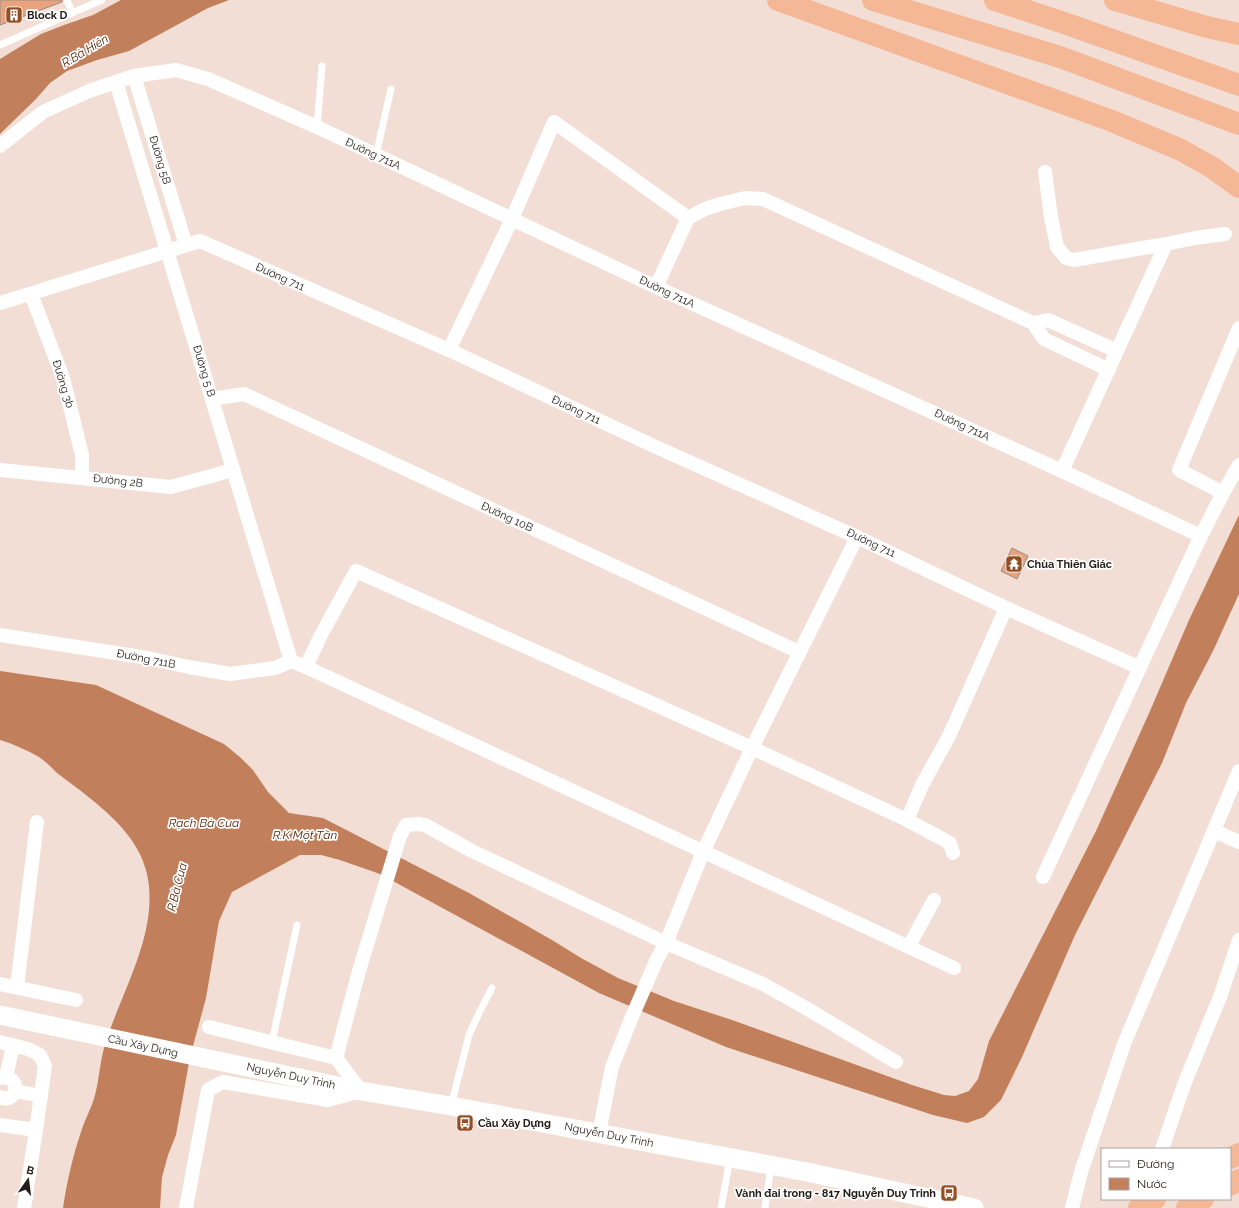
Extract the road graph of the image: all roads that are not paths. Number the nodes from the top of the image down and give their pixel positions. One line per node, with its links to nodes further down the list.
1 (67, 0): 7 (lane)
2 (102, 0): 7 (lane)
3 (778, 0): 20 (highway)
4 (873, 0): 15 (highway)
5 (995, 0): 13 (highway)
6 (1115, 0): 8 (highway)
7 (72, 13): 9 (lane)
8 (1239, 34)
9 (0, 45)
10 (322, 66): 16 (lane)
11 (134, 76): 12 (street, Đường 711A); 16 (street, Đường 711A); 25 (street, Đường 5B)
12 (116, 82): 17 (street, Đường 711A); 26 (street, Đường 5 B)
13 (1239, 85)
14 (391, 89): 18 (lane)
15 (1239, 125)
16 (317, 128): 18 (street, Đường 711A)
17 (0, 146)
18 (376, 155): 22 (street, Đường 711A)
19 (1044, 172): 24 (street)
20 (1239, 187)
21 (688, 218): 22 (street); 27 (street); 30 (street)
22 (512, 219): 27 (street, Đường 711A); 32 (street)
23 (1225, 234): 24 (street)
24 (1166, 244): 33 (street)
25 (186, 245): 26 (street, Đường 711); 32 (street, Đường 711)
26 (167, 252): 28 (street, Đường 711); 35 (street, Đường 5 B)
27 (656, 287): 39 (street, Đường 711A)
28 (31, 294): 29 (street, Đường 711); 40 (street, Đường 3b)
29 (0, 303)
30 (1033, 323): 33 (street); 34 (street)
31 (1239, 328): 41 (street)
32 (449, 350): 42 (street, Đường 711)
33 (1117, 351): 34 (street)
34 (1109, 370): 39 (street)
35 (212, 399): 38 (street, Đường 5 B); 46 (street, Đường 10B)
36 (1239, 465): 41 (street)
37 (0, 470): 40 (street, Đường 2B)
38 (233, 470): 40 (street, Đường 2B); 47 (street, Đường 5 B)
39 (1062, 471): 43 (street, Đường 711A)
40 (82, 478)
41 (1223, 494): 43 (street)
42 (857, 536): 44 (street, Đường 711); 46 (street)
43 (1201, 536): 49 (street)
44 (1006, 608): 49 (street, Đường 711); 52 (street)
45 (0, 635): 47 (street, Đường 711B)
46 (799, 652): 50 (street)
47 (291, 661): 48 (street)
48 (306, 667): 50 (street); 56 (street)
49 (1140, 668): 58 (street)
50 (752, 748): 52 (street); 56 (street)
51 (1239, 771): 54 (street)
52 (907, 820): 57 (street)
53 (37, 822): 66 (street)
54 (1214, 831): 55 (street); 95 (street)
55 (1239, 842)
56 (703, 852): 62 (street); 63 (street)
57 (953, 854)
58 (1043, 877)
59 (934, 900): 63 (street)
60 (297, 925): 71 (lane)
61 (1239, 940): 85 (street)
62 (666, 943): 73 (street); 75 (street); 84 (street)
63 (908, 946): 64 (street)
64 (954, 968)
65 (0, 984): 66 (street)
66 (17, 987): 68 (street)
67 (492, 988): 81 (lane)
68 (76, 1000)
69 (0, 1015): 74 (main road, Cầu Xây Dựng)
70 (209, 1027): 71 (street)
71 (272, 1042): 73 (street)
72 (7, 1043): 76 (street); 79 (street)
73 (336, 1058): 78 (street)
74 (220, 1062): 78 (main road, Nguyễn Duy Trinh)
75 (896, 1062)
76 (3, 1078): 77 (street)
77 (15, 1091): 79 (street); 80 (street)
78 (361, 1091): 81 (main road, Nguyễn Duy Trinh); 91 (street)
79 (41, 1096): 83 (street)
80 (1, 1101)
81 (451, 1106): 84 (main road, Nguyễn Duy Trinh)
82 (0, 1125): 83 (street)
83 (36, 1130): 90 (street)
84 (599, 1134): 86 (main road, Nguyễn Duy Trinh)
85 (1162, 1148)
86 (730, 1158): 87 (main road, Nguyễn Duy Trinh); 92 (lane)
87 (771, 1166): 93 (lane); 94 (main road, Nguyễn Duy Trinh)
88 (1152, 1200): 96 (highway)
89 (1201, 1200): 97 (highway)
90 (24, 1208)
91 (186, 1208)
92 (721, 1208)
93 (765, 1208)
94 (974, 1208)
95 (1072, 1208)
96 (1139, 1208)
97 (1187, 1208)

